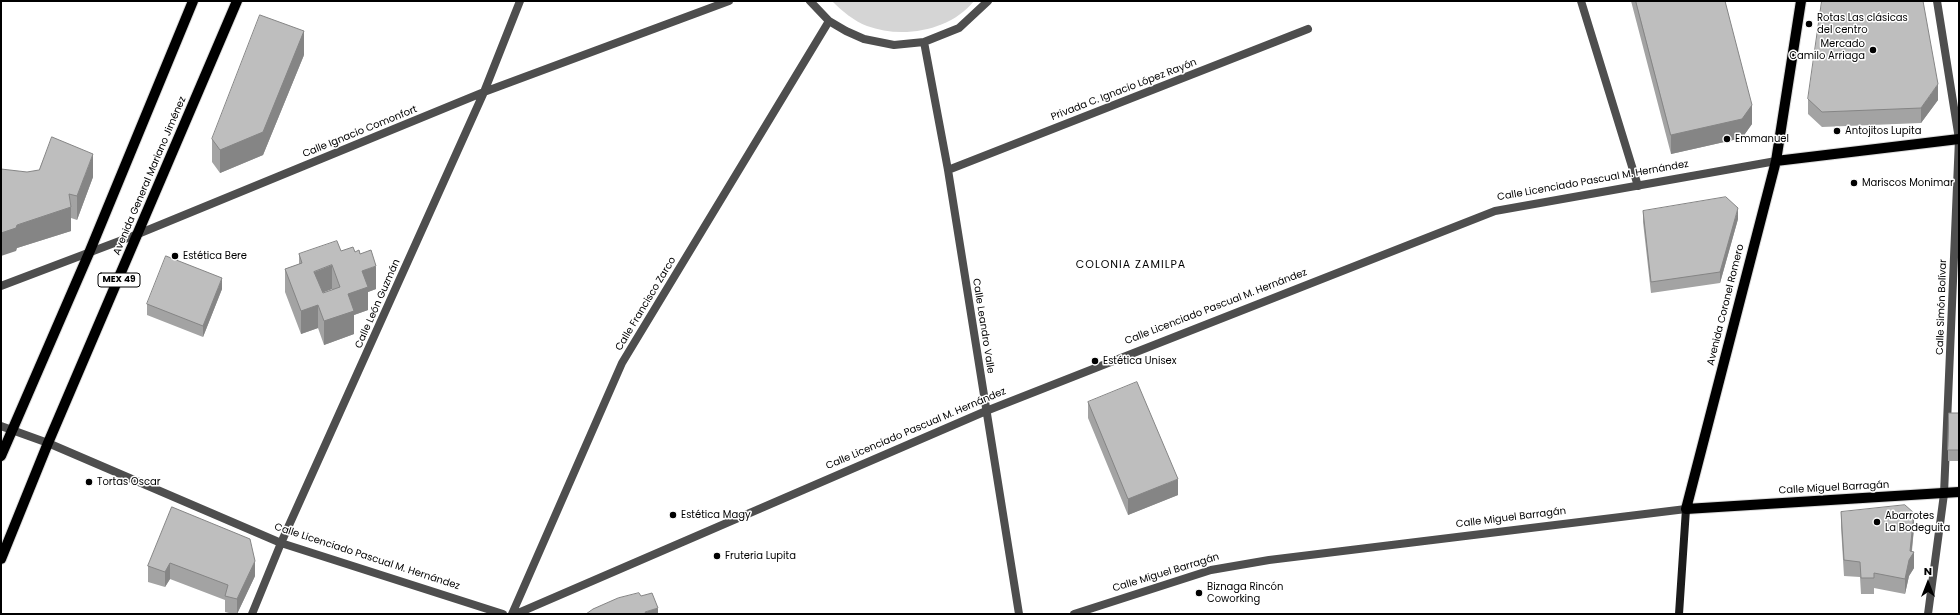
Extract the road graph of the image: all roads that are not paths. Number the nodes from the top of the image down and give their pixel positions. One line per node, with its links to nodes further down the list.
1 (192, 1): 19 (main road)
2 (237, 1): 18 (main road, Avenida General Mariano Jiménez / MEX 49)
3 (520, 1): 13 (street, Calle León Guzmán)
4 (729, 1): 13 (street, Calle Ignacio Comonfort)
5 (810, 1): 10 (street)
6 (988, 1): 12 (street)
7 (1581, 1): 17 (street)
8 (1801, 1): 15 (main road, Avenida Coronel Romero)
9 (1937, 1): 14 (street, Calle Simón Bolívar)
10 (829, 21): 12 (street); 33 (street, Calle Francisco Zarco)
11 (1308, 29): 16 (street, Privada C. Ignacio López Rayón)
12 (924, 42): 16 (street, Calle Leandro Valle)
13 (484, 92): 18 (street, Calle Ignacio Comonfort); 29 (street, Calle León Guzmán)
14 (1959, 139): 15 (main road, Calle Licenciado Pascual M. Hernández); 27 (street, Calle Simón Bolívar)
15 (1776, 161): 17 (street, Calle Licenciado Pascual M. Hernández); 28 (main road, Avenida Coronel Romero)
16 (948, 170): 21 (street, Calle Leandro Valle)
17 (1638, 186): 21 (street, Calle Licenciado Pascual M. Hernández)
18 (138, 234): 19 (street, Calle Ignacio Comonfort); 24 (main road, Avenida General Mariano Jiménez / MEX 49)
19 (89, 253): 20 (street, Calle Ignacio Comonfort); 23 (main road)
20 (1, 286)
21 (986, 411): 34 (street, Calle Licenciado Pascual M. Hernández); 35 (street, Calle Leandro Valle)
22 (1, 426): 23 (street, Calle Licenciado Pascual M. Hernández)
23 (11, 431): 24 (street, Calle Licenciado Pascual M. Hernández); 25 (main road)
24 (48, 443): 29 (street, Calle Licenciado Pascual M. Hernández); 30 (main road, Avenida General Mariano Jiménez / MEX 49)
25 (1, 456)
26 (1959, 492): 27 (main road, Calle Miguel Barragán)
27 (1944, 494): 28 (main road, Calle Miguel Barragán); 38 (street, Calle Simón Bolívar)
28 (1686, 509): 36 (street, Calle Miguel Barragán); 37 (main road, Avenida Coronel Romero)
29 (281, 543): 31 (street, Calle León Guzmán); 32 (street, Calle Licenciado Pascual M. Hernández)
30 (1, 559)
31 (252, 614)
32 (504, 614)
33 (512, 614)
34 (516, 614)
35 (1019, 614)
36 (1074, 614)
37 (1679, 614)
38 (1928, 614)

